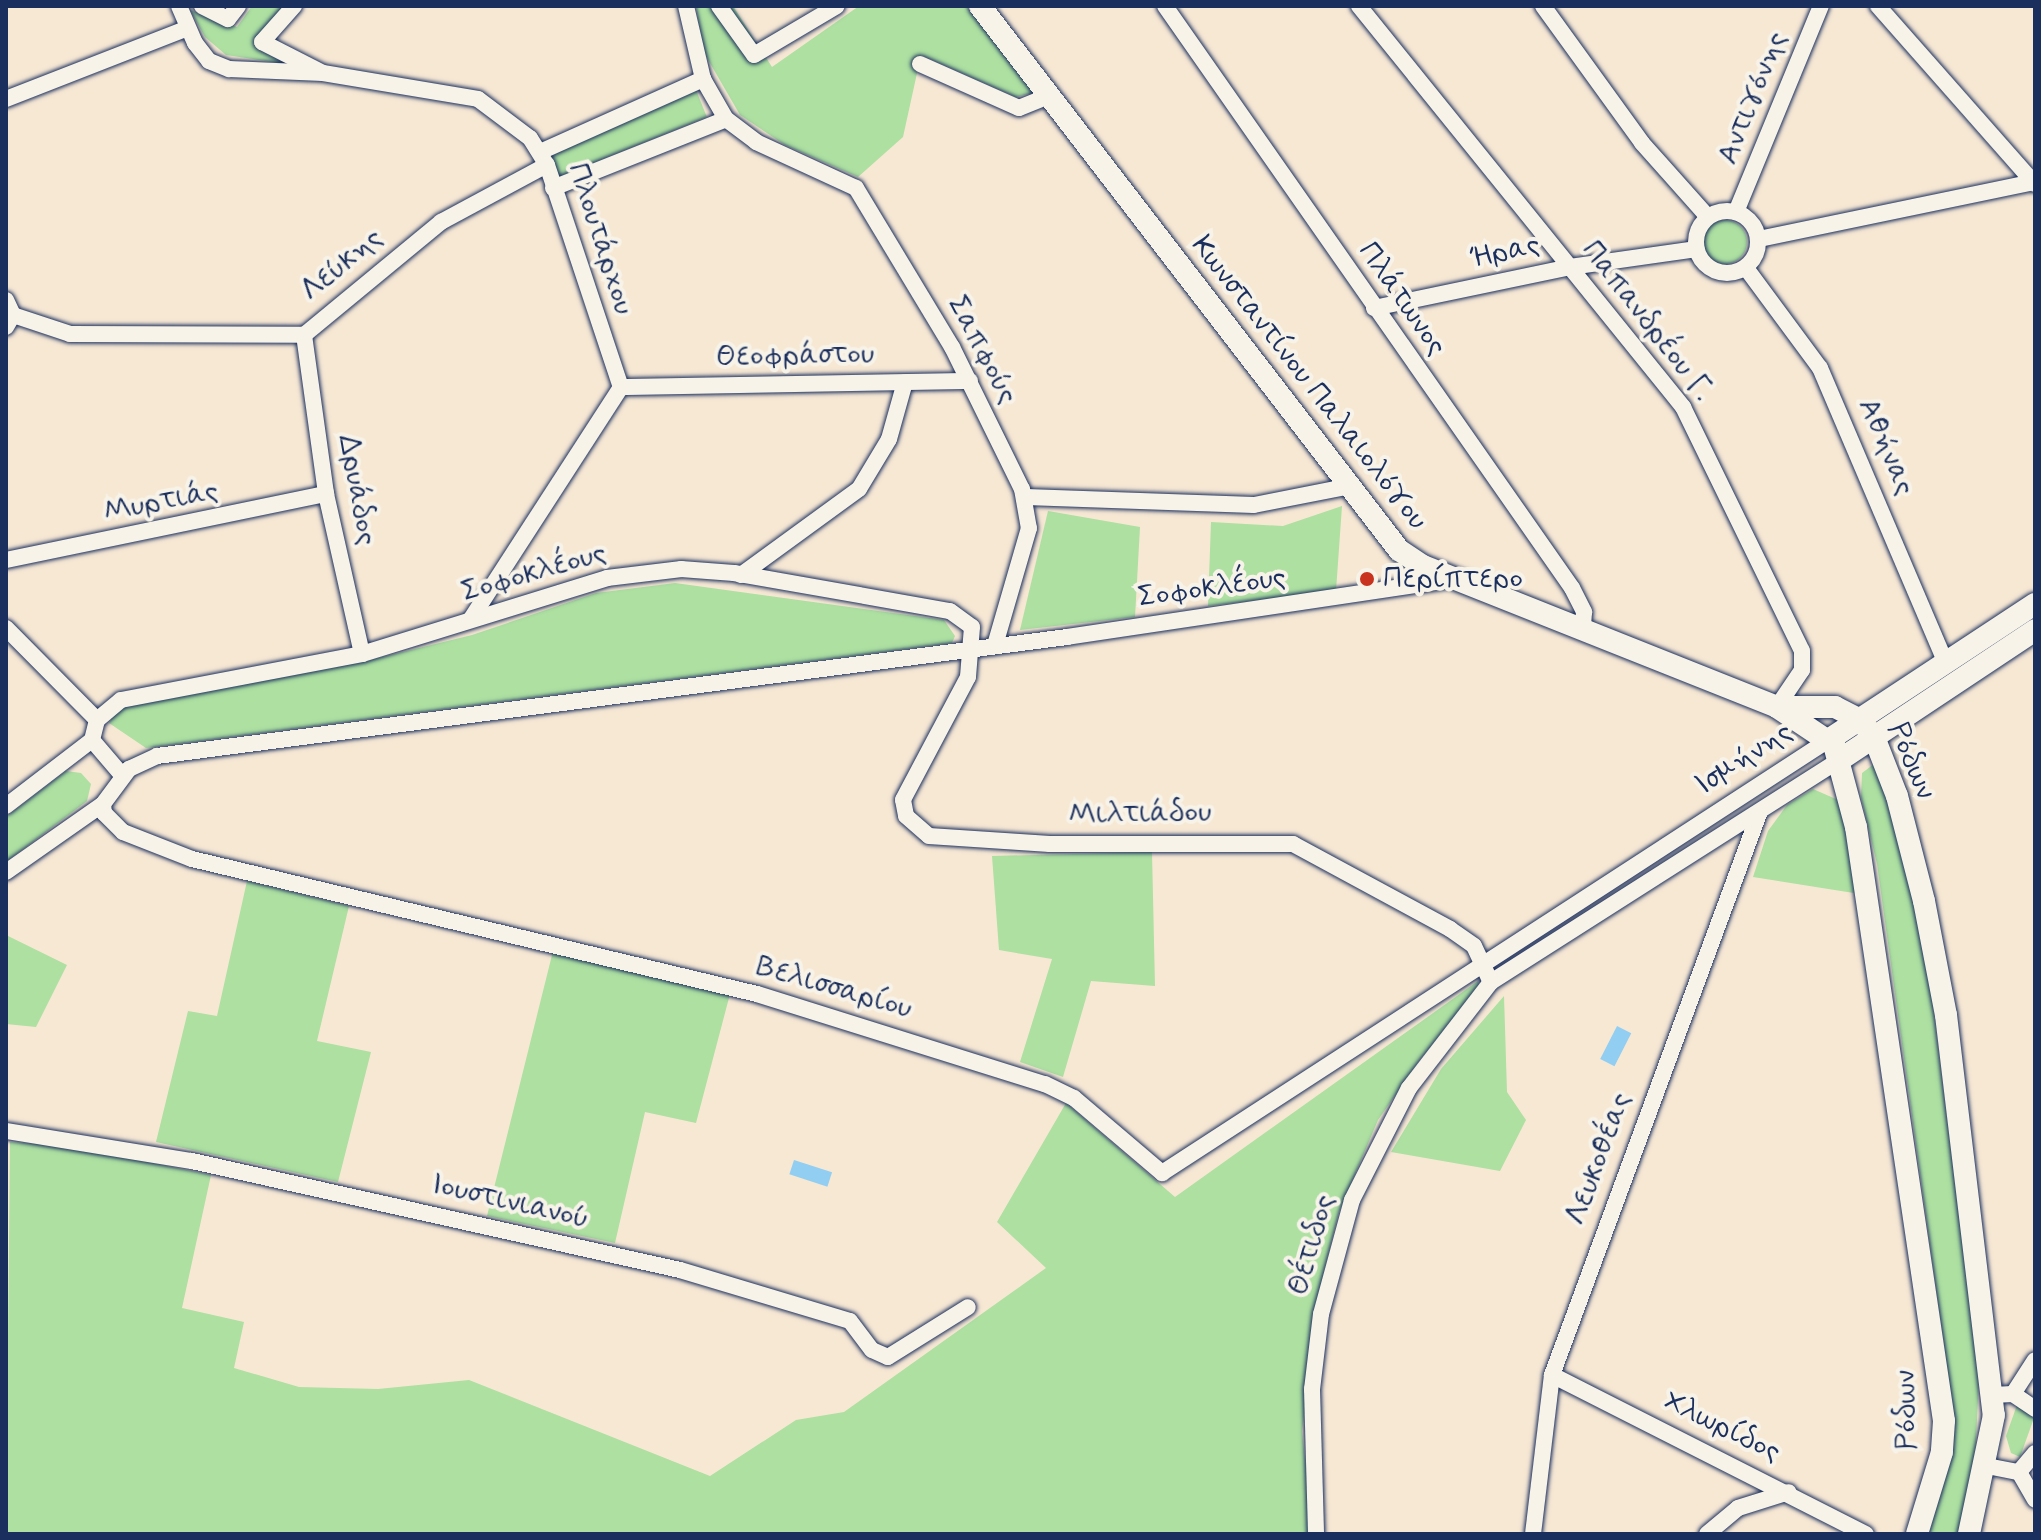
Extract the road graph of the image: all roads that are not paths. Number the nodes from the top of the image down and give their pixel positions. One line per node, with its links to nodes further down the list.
1 (179, 6): 14 (street, Πλουτάρχου)
2 (202, 6): 3 (street)
3 (238, 6)
4 (294, 6): 16 (street)
5 (686, 6): 17 (street, Σαπφούς)
6 (719, 6): 7 (street)
7 (837, 6)
8 (980, 6): 18 (street, Κωνσταντίνου Παλαιολόγου)
9 (1165, 6): 30 (street, Πλάτωνος)
10 (1359, 6): 28 (street, Παπανδρέου Γ.)
11 (1543, 6): 25 (street)
12 (1821, 6): 24 (street, Αντιγόνης)
13 (1878, 6): 22 (street)
14 (188, 28): 16 (street, Πλουτάρχου); 19 (street)
15 (920, 64): 18 (street)
16 (323, 73): 21 (street, Πλουτάρχου)
17 (703, 79): 20 (street, Σαπφούς); 21 (street, Λεύκης)
18 (1049, 96): 36 (street, Κωνσταντίνου Παλαιολόγου)
19 (6, 99)
20 (726, 119): 23 (street); 33 (street, Σαπφούς)
21 (544, 158): 23 (street, Πλουτάρχου); 32 (street, Λεύκης)
22 (2035, 183): 26 (street)
23 (553, 188): 35 (street, Πλουτάρχου)
24 (1736, 212): 25 (street); 26 (street)
25 (1708, 217): 27 (street)
26 (1759, 239): 29 (street)
27 (1697, 249): 28 (street, Ήρας); 29 (street)
28 (1570, 267): 30 (street, Ήρας); 51 (street, Παπανδρέου Γ.)
29 (1746, 268): 50 (street, Αθήνας)
30 (1374, 308): 44 (street, Πλάτωνος)
31 (8, 314): 32 (street, Λεύκης)
32 (304, 335): 37 (street, Δρυάδος)
33 (970, 381): 34 (street, Θεοφράστου); 38 (street, Σαπφούς)
34 (905, 382): 35 (street, Θεοφράστου); 40 (street)
35 (621, 387): 43 (street)
36 (1346, 487): 38 (street); 41 (street, Κωνσταντίνου Παλαιολόγου)
37 (326, 494): 39 (street, Μυρτιάς); 49 (street, Δρυάδος)
38 (1026, 497): 47 (street)
39 (6, 560)
40 (741, 575): 43 (street, Σοφοκλέους); 48 (street, Σοφοκλέους)
41 (1456, 579): 44 (street, Κωνσταντίνου Παλαιολόγου); 47 (street, Σοφοκλέους)
42 (2035, 604): 50 (street, Ισμήνης)
43 (471, 619): 49 (street, Σοφοκλέους)
44 (1583, 627): 51 (street, Κωνσταντίνου Παλαιολόγου)
45 (6, 628): 52 (street)
46 (2035, 630): 53 (street, Ισμήνης)
47 (995, 645): 48 (street, Σοφοκλέους)
48 (975, 648): 56 (street, Σοφοκλέους); 61 (street, Μιλτιάδου)
49 (362, 654): 52 (street, Σοφοκλέους)
50 (1946, 663): 53 (street, Ισμήνης)
51 (1777, 707): 53 (street, Ρόδων); 55 (street)
52 (97, 720): 54 (street)
53 (1867, 728): 55 (street, Ισμήνης); 67 (street, Ρόδων)
54 (92, 740): 56 (street); 58 (street)
55 (1835, 749): 59 (street, Ισμήνης); 61 (street, Ισμήνης); 78 (street, Ρόδων)
56 (122, 775): 57 (street, Σοφοκλέους)
57 (103, 804): 60 (street, Σοφοκλέους); 61 (street, Βελισσαρίου)
58 (6, 806)
59 (1759, 814): 62 (street, Ισμήνης); 66 (street, Λευκοθέας)
60 (6, 872)
61 (1485, 963): 62 (street, Μιλτιάδου)
62 (1491, 982): 74 (street, Θέτιδος)
63 (6, 1131): 64 (street, Ιουστινιανού)
64 (968, 1307)
65 (2035, 1360): 67 (street)
66 (1552, 1375): 72 (street, Χλωρίδος); 75 (street, Λευκοθέας)
67 (2003, 1394): 68 (street); 70 (street, Ρόδων)
68 (2035, 1409)
69 (2035, 1453): 71 (street)
70 (1987, 1466): 71 (street); 79 (street, Ρόδων)
71 (2019, 1472): 73 (street)
72 (1789, 1492): 76 (street); 77 (street, Χλωρίδος)
73 (2035, 1500)
74 (1316, 1534)
75 (1533, 1534)
76 (1707, 1534)
77 (1866, 1534)
78 (1917, 1534)
79 (1969, 1534)

